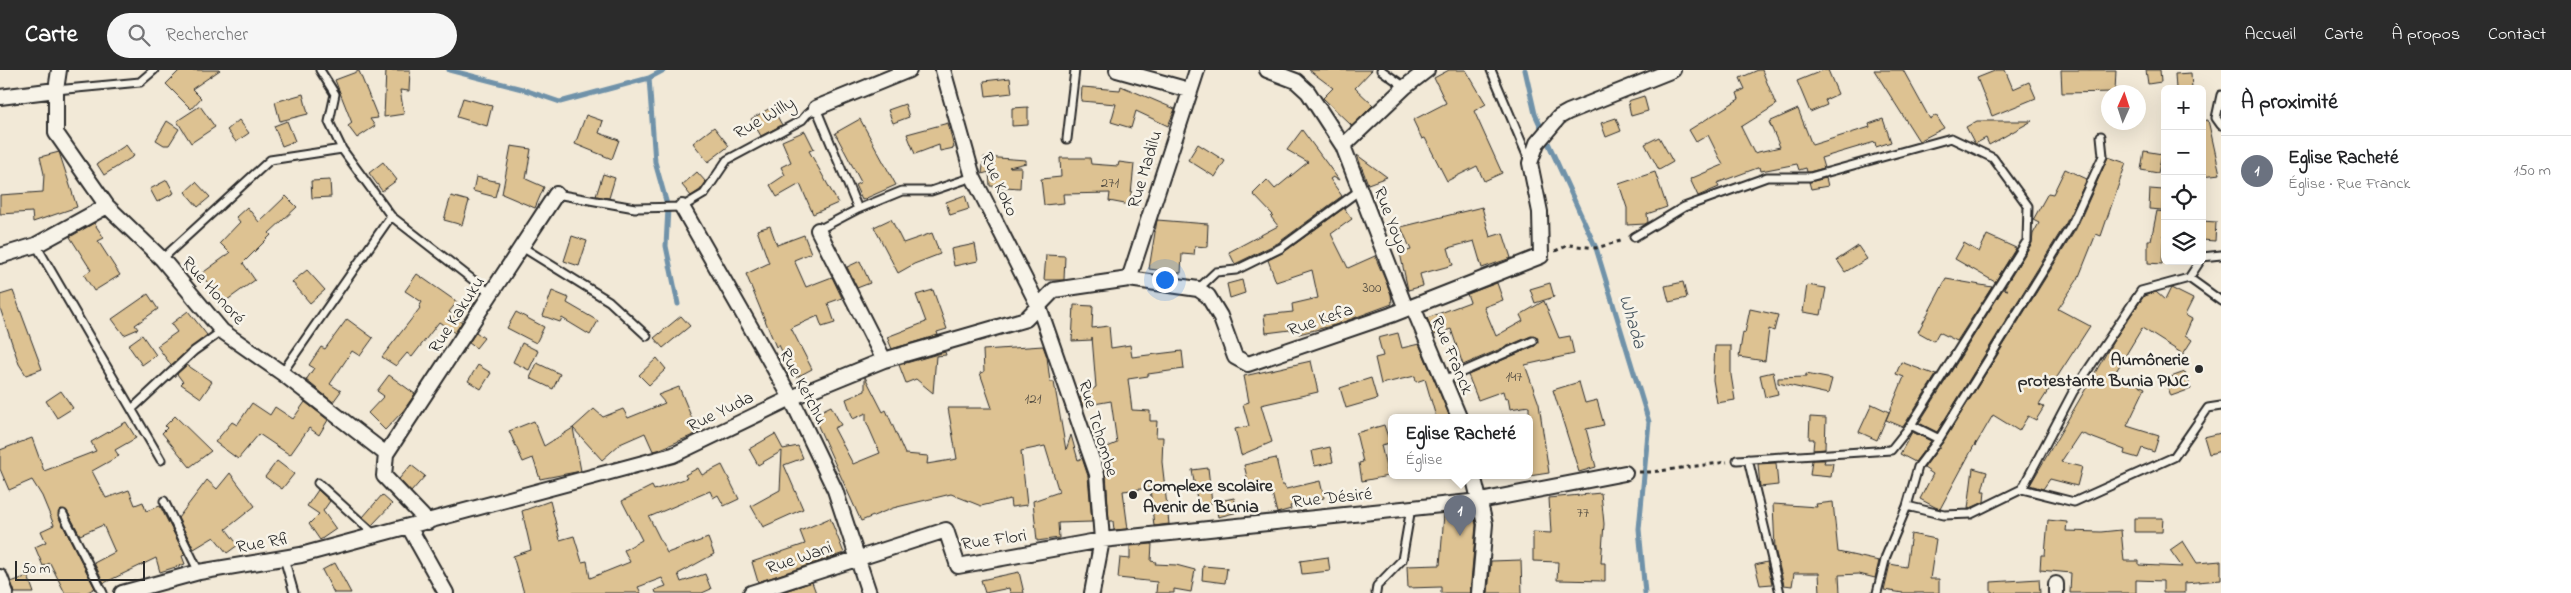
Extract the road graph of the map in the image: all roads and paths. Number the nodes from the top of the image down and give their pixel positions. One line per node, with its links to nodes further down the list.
1 (59, 70): 15 (street, Rue Honoré)
2 (154, 70): 15 (lane)
3 (320, 70): 24 (lane)
4 (909, 70): 19 (street, Rue Willy)
5 (943, 70): 26 (street, Rue Koko)
6 (1075, 70): 22 (lane)
7 (1117, 70): 16 (street)
8 (1197, 70): 16 (street, Rue Madilu)
9 (1267, 70): 23 (street, Rue Yoyo)
10 (1381, 70): 14 (lane)
11 (1427, 70): 14 (street)
12 (1491, 70): 25 (lane)
13 (1673, 70): 25 (street)
14 (1405, 87): 23 (street)
15 (56, 90): 18 (street); 29 (street, Rue Honoré)
16 (1189, 90): 44 (street, Rue Madilu)
17 (2221, 96): 20 (lane)
18 (0, 97)
19 (816, 108): 30 (lane, Rue Willy); 31 (lane)
20 (2221, 125)
21 (2101, 136): 61 (lane)
22 (1068, 139)
23 (1343, 146): 27 (street, Rue Yoyo)
24 (342, 149): 32 (lane); 41 (lane)
25 (1530, 163): 39 (street)
26 (973, 177): 31 (lane); 48 (street, Rue Koko)
27 (1360, 190): 45 (lane); 49 (street, Rue Yoyo)
28 (556, 194): 30 (lane); 36 (street, Rue Kakuku)
29 (107, 206): 35 (street); 41 (street, Rue Honoré)
30 (682, 207): 56 (street, Rue Ketchu)
31 (858, 208): 33 (lane)
32 (391, 216): 46 (lane); 54 (lane)
33 (818, 230): 53 (street)
34 (1634, 237): 39 (path); 60 (lane)
35 (36, 245): 38 (street); 58 (lane)
36 (522, 247): 46 (street, Rue Kakuku); 51 (lane)
37 (2221, 255): 40 (lane)
38 (0, 256)
39 (1540, 256): 49 (street, Rue Kefa)
40 (2206, 257)
41 (162, 259): 50 (street, Rue Honoré)
42 (2197, 265): 43 (lane)
43 (2188, 278): 47 (lane); 69 (lane)
44 (1129, 279): 45 (street); 48 (street)
45 (1198, 289): 49 (street, Rue Kefa)
46 (492, 294): 62 (street, Rue Kakuku)
47 (2221, 301)
48 (1039, 307): 53 (street, Rue Yuda); 78 (street, Rue Tchombe)
49 (1410, 308): 55 (street, Rue Franck)
50 (222, 331): 54 (street, Rue Honoré); 58 (lane)
51 (646, 336)
52 (1533, 341): 55 (lane)
53 (884, 360): 56 (street, Rue Yuda)
54 (282, 373): 62 (street, Rue Honoré)
55 (1444, 380): 59 (street, Rue Franck)
56 (791, 398): 75 (street, Rue Yuda); 79 (street, Rue Ketchu)
57 (2221, 406): 69 (lane)
58 (133, 408): 64 (lane)
59 (1458, 414)
60 (1911, 425): 61 (lane); 63 (lane)
61 (1940, 439): 72 (lane)
62 (386, 454): 75 (street)
63 (1748, 459): 65 (lane); 93 (lane)
64 (161, 460)
65 (1737, 460): 66 (path)
66 (1631, 473): 71 (street, Rue Désiré)
67 (1474, 479): 71 (street)
68 (318, 483): 77 (lane)
69 (2022, 489): 72 (lane)
70 (164, 501): 81 (lane)
71 (1480, 501): 73 (street, Rue Désiré); 92 (street)
72 (1907, 506): 94 (lane)
73 (1411, 508): 78 (street, Rue Désiré); 91 (lane)
74 (63, 514): 84 (lane)
75 (428, 522): 76 (street, Rue Yuda)
76 (409, 527): 77 (street, Rue Rfi); 87 (street)
77 (376, 536): 80 (street, Rue Rfi)
78 (1102, 540): 79 (street, Rue Flori); 90 (street, Rue Tchombe)
79 (858, 557): 88 (street, Rue Wani); 89 (street, Rue Ketchu)
80 (284, 558): 81 (street, Rue Rfi); 86 (lane)
81 (199, 572): 85 (street, Rue Rfi)
82 (0, 578): 83 (street)
83 (6, 593)
84 (103, 593)
85 (122, 593)
86 (294, 593)
87 (446, 593)
88 (751, 593)
89 (869, 593)
90 (1092, 593)
91 (1376, 593)
92 (1479, 593)
93 (1780, 593)
94 (1877, 593)

